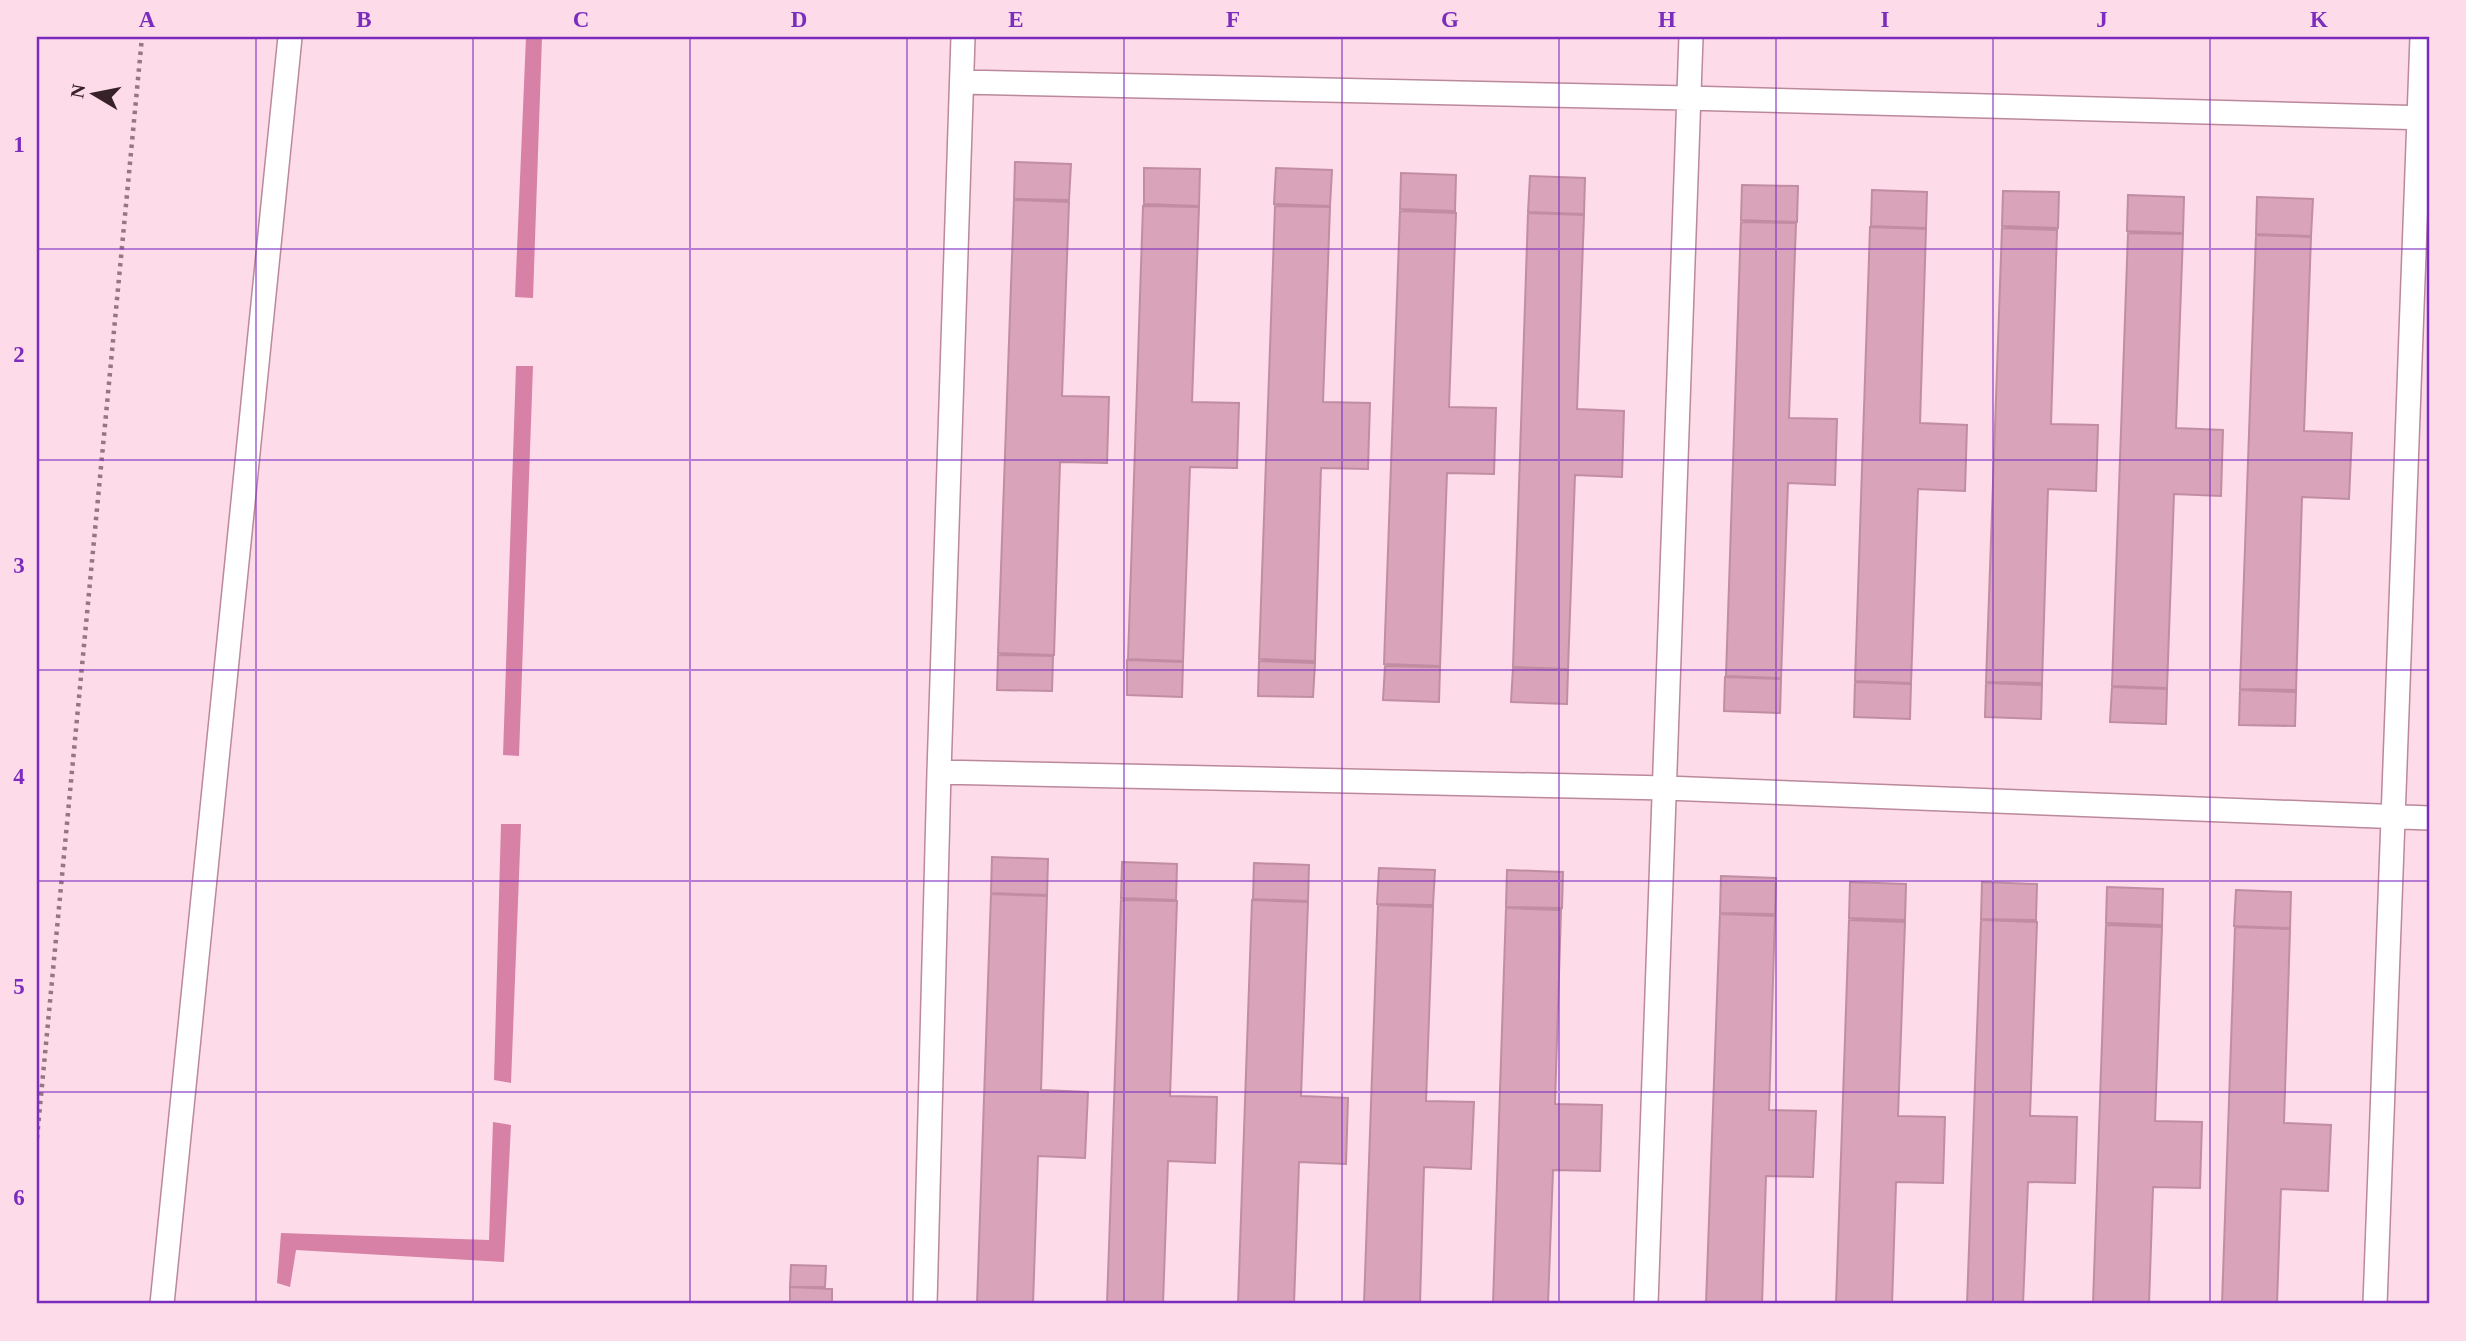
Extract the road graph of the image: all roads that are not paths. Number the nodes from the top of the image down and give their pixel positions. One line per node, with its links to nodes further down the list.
1 (290, 37): 12 (lane)
2 (963, 37): 5 (lane)
3 (1691, 37): 6 (lane)
4 (2422, 37): 7 (lane)
5 (962, 82): 6 (lane); 8 (lane)
6 (1687, 98): 7 (lane); 9 (lane)
7 (2424, 118): 10 (lane)
8 (939, 772): 9 (lane); 13 (lane)
9 (1666, 788): 10 (lane); 14 (lane)
10 (2392, 816): 11 (lane); 15 (lane)
11 (2429, 818)
12 (162, 1304)
13 (925, 1304)
14 (1646, 1304)
15 (2375, 1304)

